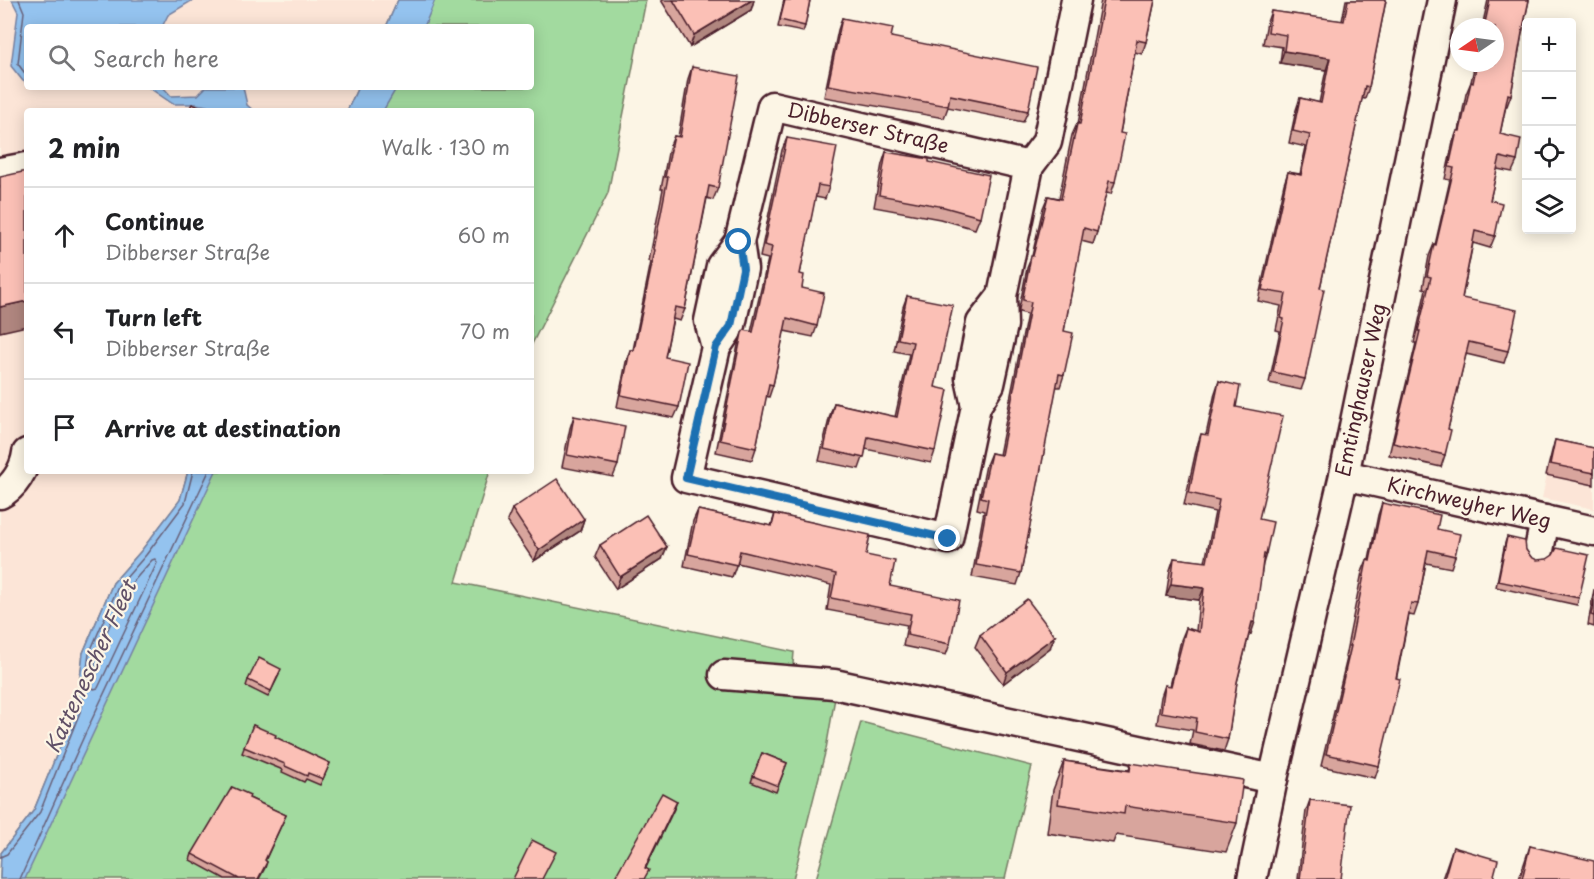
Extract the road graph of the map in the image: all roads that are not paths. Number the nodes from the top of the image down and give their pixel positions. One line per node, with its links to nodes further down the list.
1 (1076, 0): 3 (street, Dibberser Straße)
2 (1442, 0): 7 (street, Emtinghauser Weg)
3 (1029, 166): 3 (street, Dibberser Straße)
4 (24, 168): 5 (street)
5 (0, 172)
6 (24, 464): 8 (street)
7 (1344, 475): 9 (street, Kirchweyher Weg); 13 (street, Emtinghauser Weg)
8 (0, 494)
9 (1545, 520): 10 (street, Kirchweyher Weg); 11 (street)
10 (1594, 531)
11 (1539, 550)
12 (724, 675): 13 (street)
13 (1273, 779): 14 (street, Emtinghauser Weg)
14 (1252, 879)

